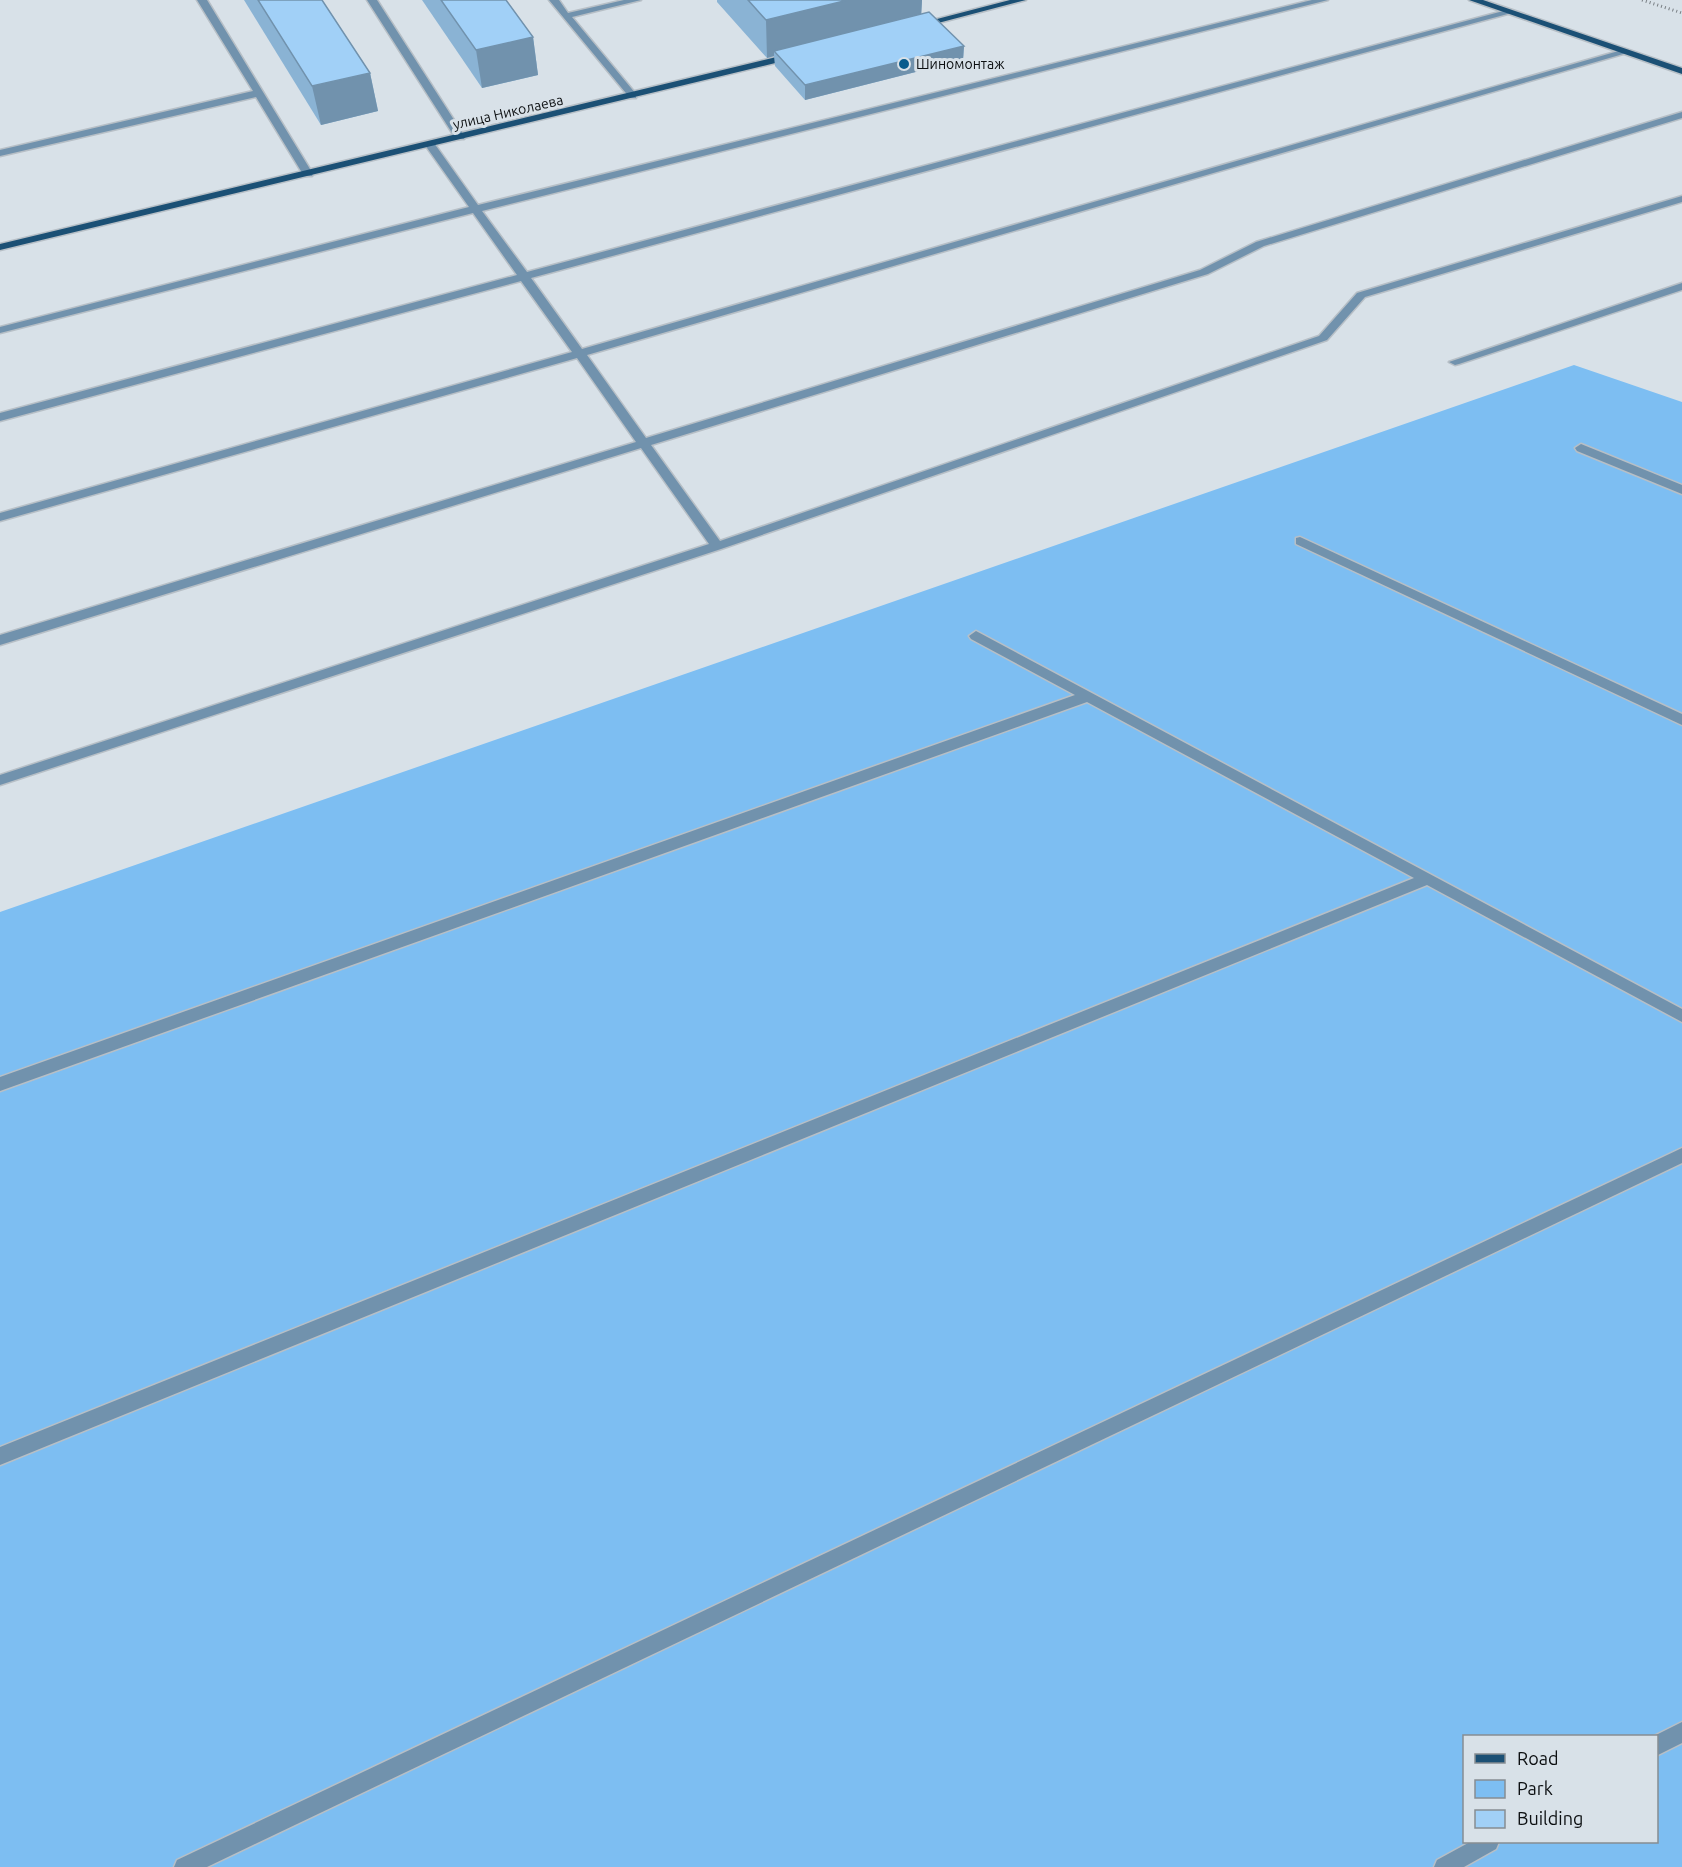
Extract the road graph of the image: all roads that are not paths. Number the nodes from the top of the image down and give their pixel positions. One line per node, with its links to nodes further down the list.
1 (202, 0): 14 (lane)
2 (372, 0): 17 (lane)
3 (554, 0): 9 (lane)
4 (636, 0): 9 (lane)
5 (1021, 0): 10 (main road)
6 (1323, 0): 22 (lane)
7 (1474, 0): 8 (main road)
8 (1510, 12): 11 (main road); 24 (lane)
9 (566, 16): 15 (lane)
10 (907, 28)
11 (1625, 52): 13 (main road); 27 (lane)
12 (804, 54): 15 (main road, улица Николаева)
13 (1682, 71)
14 (259, 93): 19 (lane); 20 (lane)
15 (633, 96): 17 (main road, улица Николаева)
16 (1682, 116): 30 (lane)
17 (460, 137): 18 (main road, улица Николаева)
18 (430, 144): 20 (main road, улица Николаева); 22 (lane)
19 (0, 153)
20 (308, 174): 23 (main road, улица Николаева)
21 (1682, 199): 35 (lane)
22 (476, 209): 24 (lane); 26 (lane)
23 (0, 247)
24 (525, 277): 27 (lane); 29 (lane)
25 (1682, 286): 28 (lane)
26 (0, 330)
27 (579, 354): 30 (lane); 33 (lane)
28 (1455, 362)
29 (0, 417)
30 (643, 443): 35 (lane); 37 (lane)
31 (1581, 448): 32 (lane)
32 (1682, 490)
33 (0, 517)
34 (1300, 541): 39 (lane)
35 (717, 546): 40 (lane)
36 (976, 636): 38 (lane)
37 (0, 640)
38 (1088, 696): 41 (lane); 43 (lane)
39 (1682, 720)
40 (0, 780)
41 (1427, 879): 42 (lane); 45 (lane)
42 (1682, 1016)
43 (0, 1084)
44 (1682, 1155): 49 (lane)
45 (0, 1456)
46 (1682, 1732): 47 (lane)
47 (1658, 1745)
48 (1487, 1843): 50 (lane)
49 (184, 1867)
50 (1444, 1867)

